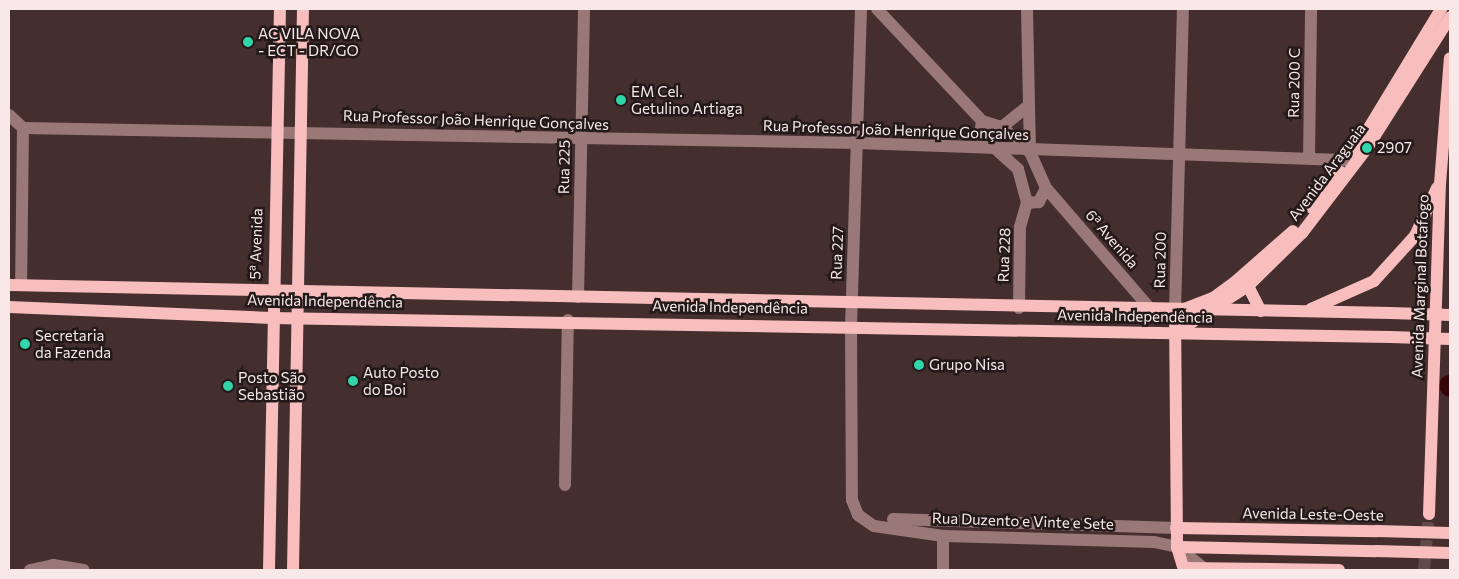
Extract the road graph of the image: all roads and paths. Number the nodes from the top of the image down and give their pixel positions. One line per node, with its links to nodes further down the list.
1 (280, 9): 18 (main road, 5ª Avenida)
2 (303, 9): 19 (main road)
3 (584, 9): 20 (street, Rua 225)
4 (861, 9): 21 (street, Rua 227)
5 (877, 9): 15 (street)
6 (1027, 9): 13 (street)
7 (1183, 9): 24 (street, Rua 200)
8 (1311, 9): 25 (street, Rua 200 C)
9 (1441, 9): 12 (main road, Avenida Araguaia)
10 (1450, 17): 12 (main road, Avenida Araguaia)
11 (1450, 58): 27 (main road, Avenida Marginal Botafogo)
12 (1399, 91): 26 (main road, Avenida Araguaia); 31 (main road, Avenida Araguaia)
13 (1027, 107): 16 (street); 23 (street)
14 (9, 115): 17 (street)
15 (982, 121): 16 (street, 6ª Avenida); 22 (street)
16 (1002, 127): 23 (street, 6ª Avenida)
17 (23, 128): 18 (street, Rua Professor João Henrique Gonçalves); 30 (street)
18 (275, 131): 19 (street, Rua Professor João Henrique Gonçalves); 32 (main road, 5ª Avenida)
19 (300, 131): 20 (street, Rua Professor João Henrique Gonçalves); 33 (main road)
20 (581, 140): 21 (street, Rua Professor João Henrique Gonçalves); 34 (street, Rua 225)
21 (857, 143): 22 (street, Rua Professor João Henrique Gonçalves); 35 (street, Rua 227)
22 (999, 150): 23 (street, Rua Professor João Henrique Gonçalves); 29 (street)
23 (1030, 152): 24 (street, Rua Professor João Henrique Gonçalves); 28 (street, 6ª Avenida)
24 (1178, 156): 25 (street, Rua Professor João Henrique Gonçalves); 41 (street, Rua 200)
25 (1309, 158): 26 (street, Rua Professor João Henrique Gonçalves)
26 (1349, 160): 41 (main road, Avenida Araguaia)
27 (1440, 184): 42 (main road); 52 (main road, Avenida Marginal Botafogo)
28 (1046, 188): 29 (street); 40 (street, 6ª Avenida)
29 (1026, 203): 37 (street, Rua 228)
30 (15, 285): 32 (main road, Avenida Independência)
31 (1248, 286): 38 (main road, Avenida Araguaia); 39 (main road)
32 (271, 292): 33 (main road, Avenida Independência); 44 (main road, 5ª Avenida)
33 (296, 292): 34 (main road, Avenida Independência); 45 (main road)
34 (578, 297): 35 (main road, Avenida Independência)
35 (851, 303): 37 (main road, Avenida Independência); 47 (street, Rua 227)
36 (9, 307): 44 (main road, Avenida Independência)
37 (1019, 308): 40 (main road, Avenida Independência)
38 (1206, 311): 39 (main road, Avenida Independência); 41 (main road, Avenida Independência); 48 (main road, Avenida Araguaia)
39 (1261, 311): 42 (main road, Avenida Independência)
40 (1153, 312): 41 (main road, Avenida Independência)
41 (1175, 312): 48 (main road, Rua 200)
42 (1305, 312): 43 (main road, Avenida Independência, bridge)
43 (1450, 315)
44 (271, 318): 45 (main road, Avenida Independência); 63 (main road, 5ª Avenida)
45 (296, 318): 46 (main road, Avenida Independência); 64 (main road)
46 (568, 320): 47 (main road, Avenida Independência); 50 (street)
47 (851, 326): 48 (main road, Avenida Independência); 51 (street, Rua 227)
48 (1174, 334): 49 (main road, Avenida Independência, bridge); 54 (main road, Rua 200)
49 (1450, 339)
50 (565, 485)
51 (852, 500): 56 (street, Rua Duzento e Vinte e Sete)
52 (1429, 514)
53 (893, 519): 54 (street, Rua Duzento e Vinte e Sete)
54 (1176, 528): 55 (main road, Avenida Leste-Oeste, bridge); 57 (main road, Rua 200)
55 (1450, 533)
56 (942, 536): 57 (street, Rua Duzento e Vinte e Sete); 65 (street)
57 (1176, 548): 58 (main road, bridge); 59 (street); 60 (main road, Rua 200)
58 (1450, 552)
59 (1205, 568): 60 (main road); 66 (main road)
60 (1184, 569)
61 (30, 570): 62 (street)
62 (84, 570)
63 (269, 570)
64 (293, 570)
65 (943, 570)
66 (1338, 570)

